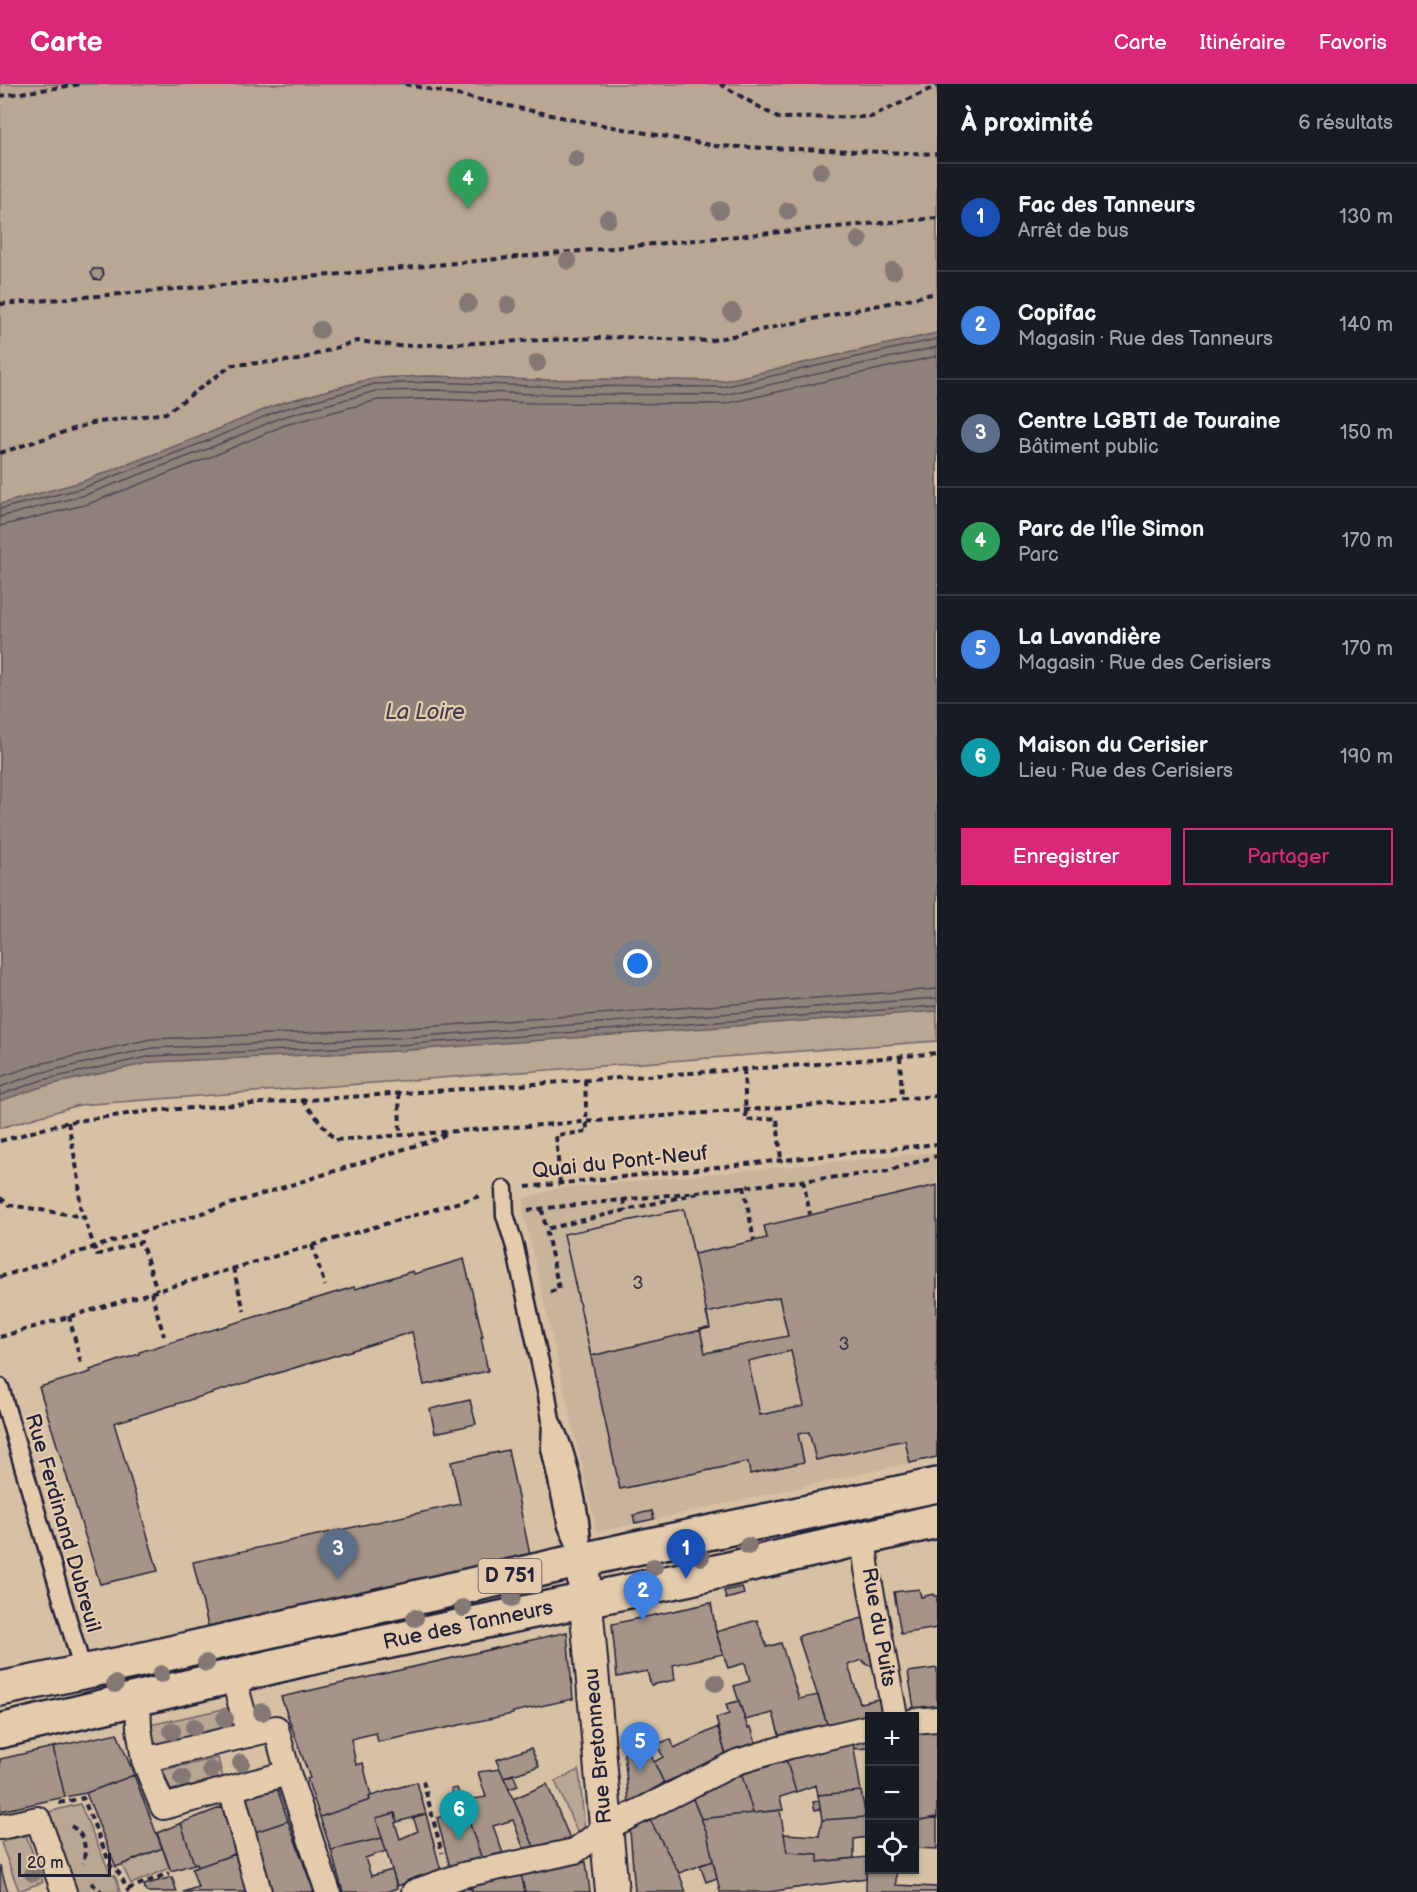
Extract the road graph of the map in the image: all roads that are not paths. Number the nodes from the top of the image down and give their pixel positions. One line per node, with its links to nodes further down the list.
1 (504, 1189): 6 (lane)
2 (0, 1387): 8 (lane, Rue Ferdinand Dubreuil)
3 (937, 1485): 6 (main road, Rue des Tanneurs / D 751)
4 (937, 1521): 5 (main road, Rue des Tanneurs / D 751)
5 (864, 1538): 7 (main road, Rue des Tanneurs / D 751); 12 (street, Rue du Puits)
6 (582, 1560): 7 (street, Rue Bretonneau); 8 (main road, Rue des Tanneurs / D 751)
7 (585, 1601): 9 (main road, Rue des Tanneurs / D 751); 22 (street, Rue Bretonneau)
8 (83, 1671): 10 (main road, Rue des Tanneurs / D 751)
9 (233, 1676): 11 (main road, Rue des Tanneurs / D 751); 17 (street)
10 (0, 1689)
11 (138, 1700): 16 (main road, Rue des Tanneurs / D 751); 18 (street)
12 (894, 1712)
13 (937, 1719): 14 (street)
14 (919, 1721)
15 (865, 1727): 22 (street)
16 (0, 1731)
17 (249, 1736): 18 (street); 19 (street)
18 (144, 1760): 20 (street)
19 (288, 1773): 20 (street); 25 (street)
20 (231, 1789): 24 (street)
21 (0, 1827): 23 (street)
22 (606, 1828): 26 (street); 27 (street, Rue Bretonneau)
23 (64, 1892)
24 (259, 1892)
25 (328, 1892)
26 (414, 1892)
27 (612, 1892)

